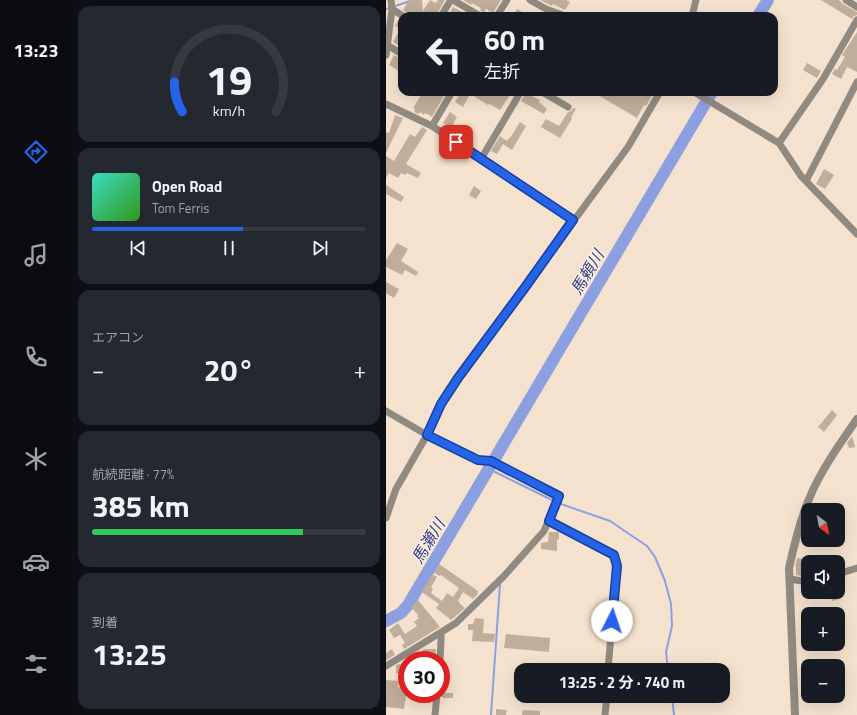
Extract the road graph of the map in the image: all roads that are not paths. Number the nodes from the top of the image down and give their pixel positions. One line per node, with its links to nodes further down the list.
1 (452, 0): 9 (street); 10 (street)
2 (507, 0): 11 (street)
3 (530, 0): 12 (street)
4 (696, 0): 13 (street)
5 (846, 0): 7 (street)
6 (391, 5): 8 (street); 15 (street)
7 (857, 7)
8 (399, 12)
9 (444, 12)
10 (473, 12)
11 (500, 12)
12 (554, 12)
13 (693, 12)
14 (857, 20): 28 (street)
15 (387, 36): 16 (street)
16 (387, 46): 17 (street); 18 (street)
17 (398, 52)
18 (386, 55)
19 (857, 82): 30 (street)
20 (450, 96): 27 (street)
21 (518, 96): 29 (street)
22 (549, 96): 26 (street)
23 (658, 96): 31 (street)
24 (700, 96): 28 (street)
25 (386, 104): 27 (street)
26 (568, 107)
27 (432, 126): 29 (street)
28 (779, 143): 30 (street)
29 (481, 159): 31 (street)
30 (806, 181): 32 (street)
31 (573, 220): 35 (street)
32 (857, 234)
33 (386, 411): 35 (street)
34 (857, 420): 40 (street)
35 (427, 435): 36 (street); 37 (street)
36 (386, 518)
37 (549, 521): 42 (street); 44 (street)
38 (857, 568): 39 (street)
39 (845, 572)
40 (790, 579): 41 (street); 50 (street)
41 (801, 581)
42 (441, 632): 43 (street); 45 (street)
43 (440, 651)
44 (609, 663)
45 (386, 666)
46 (436, 703): 48 (street)
47 (606, 703): 49 (street)
48 (435, 715)
49 (605, 715)
50 (795, 715)

